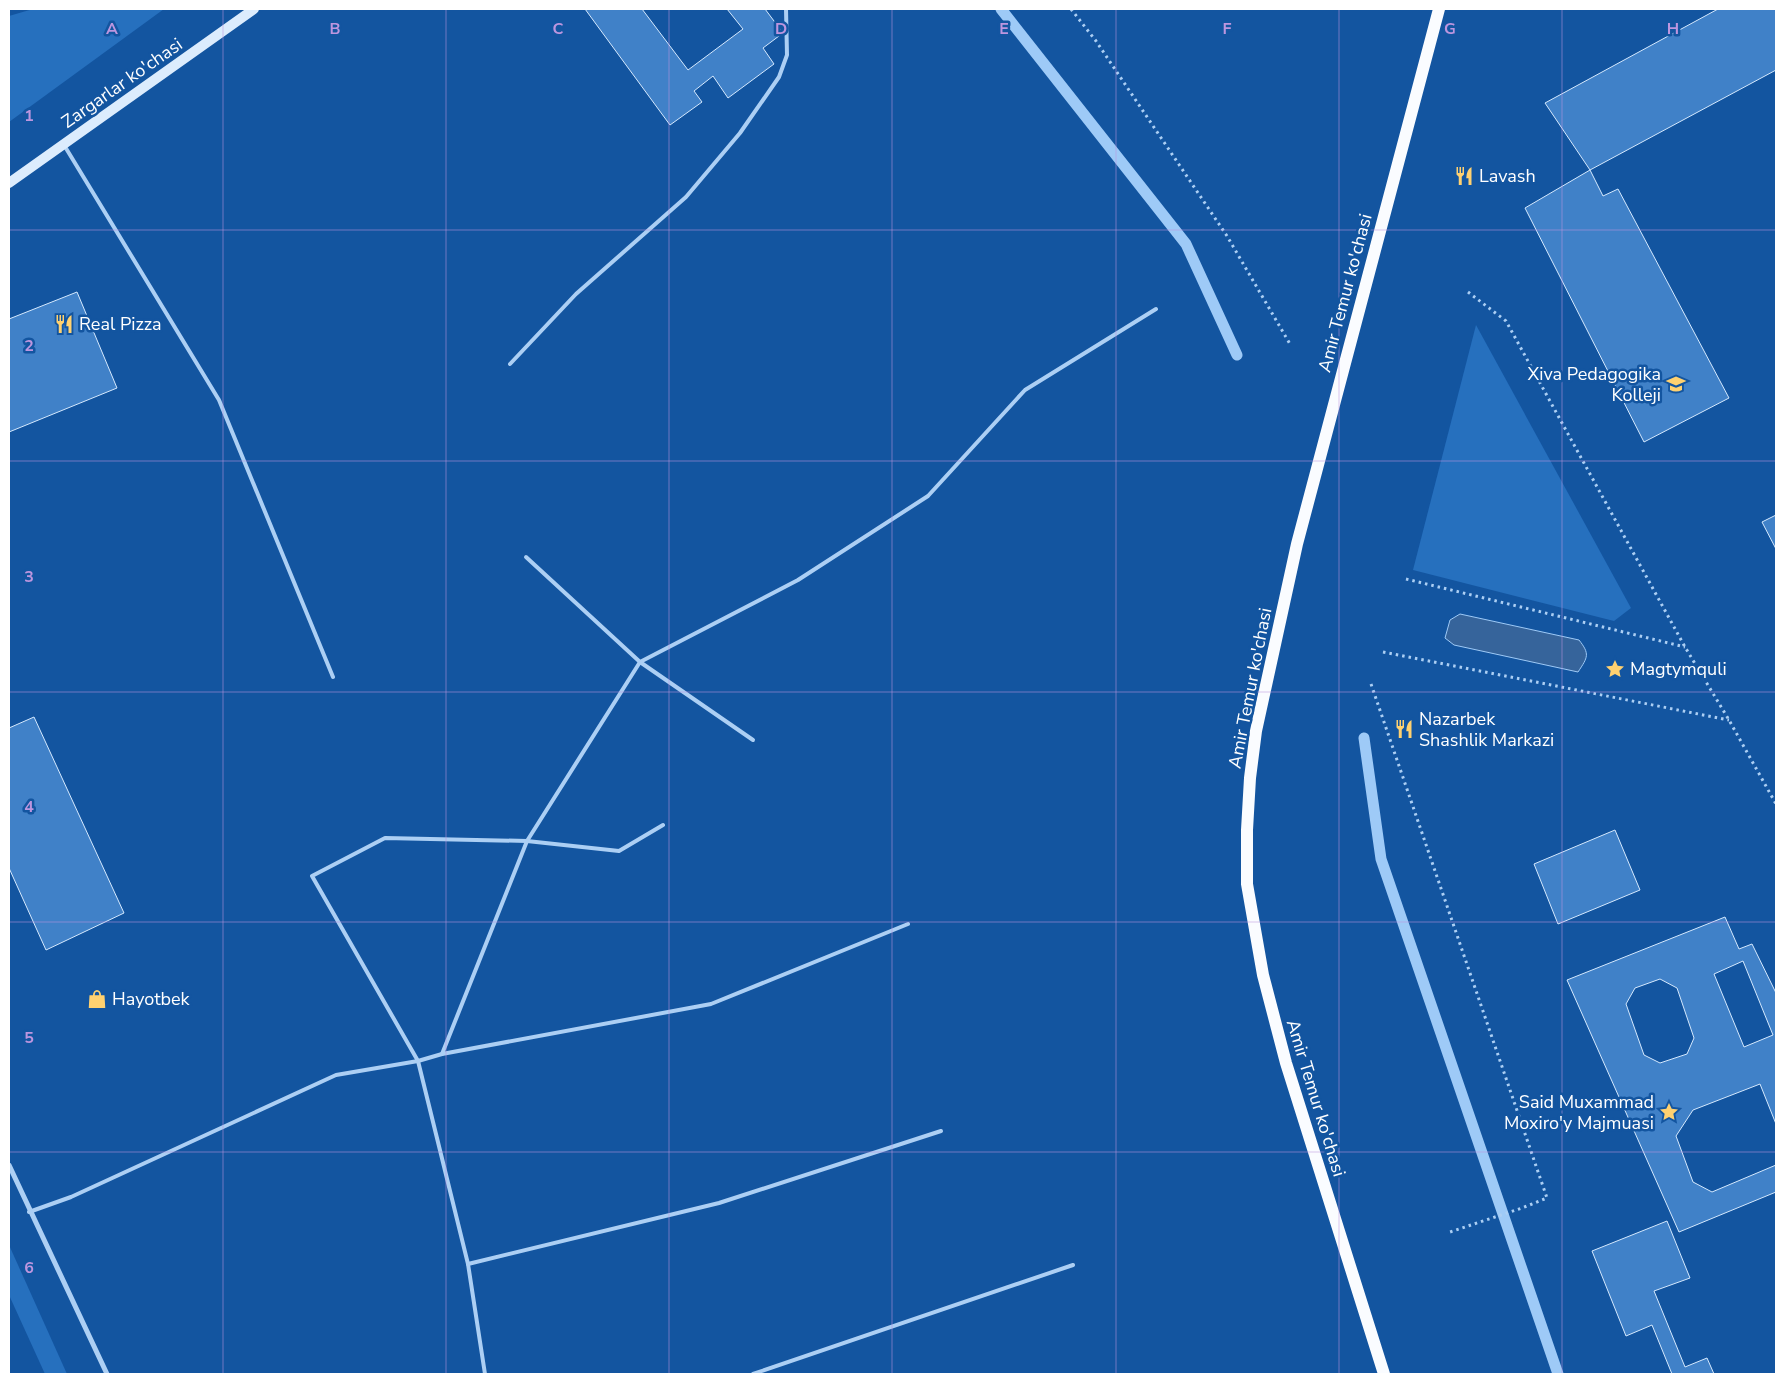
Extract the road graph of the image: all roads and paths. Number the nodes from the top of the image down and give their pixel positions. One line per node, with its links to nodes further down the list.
1 (254, 9): 5 (main road, Zargarlar ko'chasi)
2 (786, 9): 10 (lane)
3 (1071, 9): 9 (path)
4 (1439, 9): 35 (main road, Amir Temur ko'chasi)
5 (64, 144): 6 (main road, Zargarlar ko'chasi); 16 (lane)
6 (9, 183)
7 (1468, 292): 13 (path)
8 (1156, 309): 15 (lane)
9 (1290, 344)
10 (510, 364)
11 (526, 557): 15 (lane)
12 (1406, 579): 13 (path)
13 (1684, 647): 18 (path)
14 (1383, 652): 18 (path)
15 (640, 662): 19 (lane); 22 (lane)
16 (333, 677)
17 (1371, 684): 29 (path)
18 (1729, 720): 20 (path)
19 (753, 740)
20 (1776, 804)
21 (664, 825): 22 (lane)
22 (527, 841): 24 (lane); 25 (lane)
23 (908, 924): 24 (lane)
24 (442, 1054): 25 (lane)
25 (418, 1061): 28 (lane); 30 (lane)
26 (942, 1131): 30 (lane)
27 (9, 1165): 28 (street)
28 (29, 1212): 32 (street)
29 (1447, 1233)
30 (468, 1264): 33 (lane)
31 (1072, 1265): 34 (lane)
32 (107, 1374)
33 (485, 1374)
34 (752, 1374)
35 (1384, 1374)

